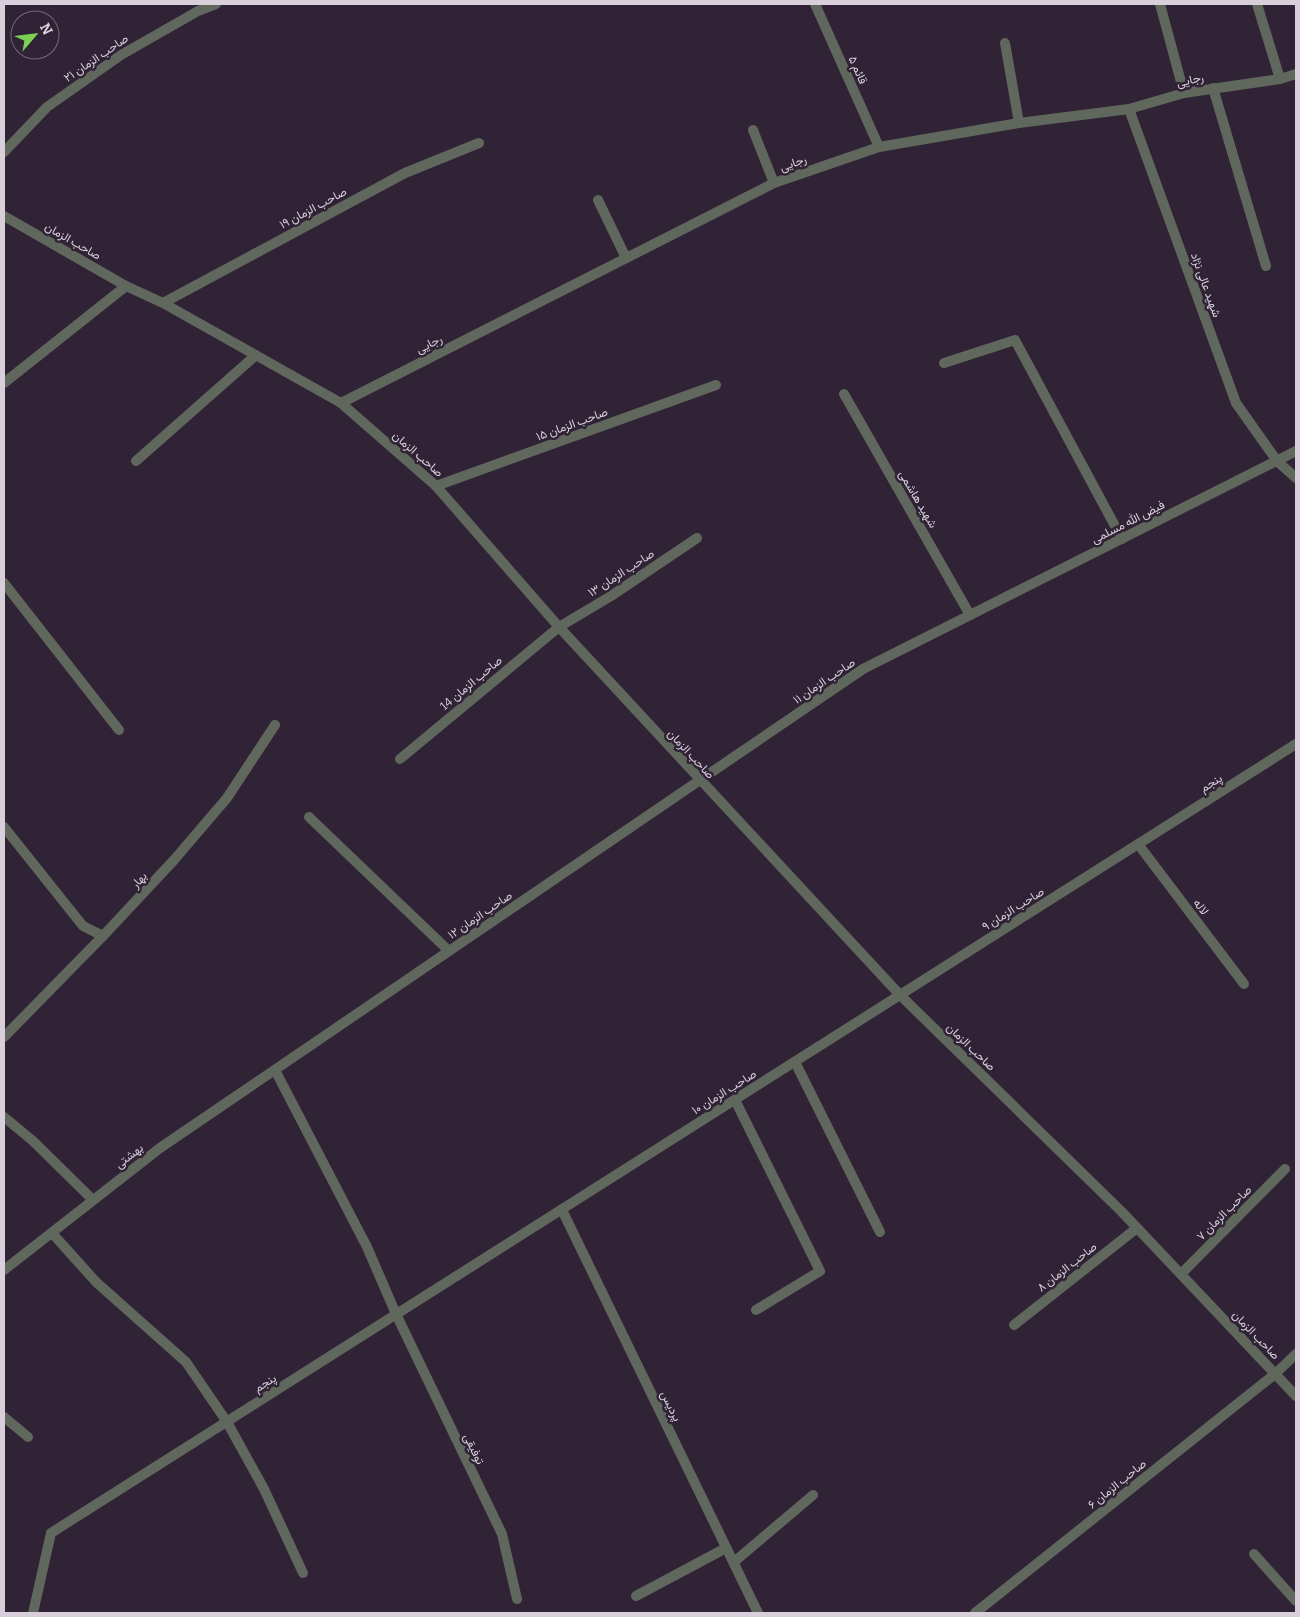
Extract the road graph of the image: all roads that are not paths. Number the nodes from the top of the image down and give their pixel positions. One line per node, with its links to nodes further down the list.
1 (216, 4): 15 (street, صاحب الزمان ۲۱)
2 (815, 4): 14 (street, قائم ۵)
3 (1160, 4): 9 (street)
4 (1257, 4): 7 (street)
5 (1005, 43): 11 (street)
6 (1296, 74): 7 (street, رجایی)
7 (1280, 79): 8 (street, رجایی)
8 (1213, 88): 9 (street, رجایی); 20 (street)
9 (1184, 93): 10 (street, رجایی)
10 (1129, 110): 11 (street, رجایی); 30 (street, شهید عالی نژاد)
11 (1019, 123): 14 (street, رجایی)
12 (753, 130): 16 (street)
13 (479, 143): 22 (street, صاحب الزمان ۱۹)
14 (879, 146): 16 (street, رجایی)
15 (4, 152)
16 (774, 183): 19 (street, رجایی)
17 (598, 200): 19 (street)
18 (4, 216): 21 (street, صاحب الزمان)
19 (626, 258): 28 (street, رجایی)
20 (1266, 266)
21 (126, 286): 22 (street, صاحب الزمان); 25 (street)
22 (163, 303): 23 (street, صاحب الزمان)
23 (256, 355): 28 (street, صاحب الزمان); 31 (street)
24 (944, 363): 35 (street)
25 (4, 383)
26 (716, 385): 33 (street, صاحب الزمان ۱۵)
27 (844, 394): 37 (street, شهید هاشمی)
28 (341, 403): 33 (street, صاحب الزمان)
29 (1296, 450): 30 (street, فیض الله مسلمی)
30 (1276, 460): 32 (street, شهید عالی نژاد); 35 (street, فیض الله مسلمی)
31 (136, 461)
32 (1296, 478)
33 (436, 486): 38 (street, صاحب الزمان)
34 (697, 538): 38 (street, صاحب الزمان ۱۳)
35 (1122, 538): 37 (street, فیض الله مسلمی)
36 (4, 583): 40 (street)
37 (970, 615): 43 (street, صاحب الزمان ۱۱)
38 (559, 627): 42 (street, صاحب الزمان 14); 43 (street, صاحب الزمان)
39 (275, 726): 47 (street, بهار)
40 (119, 730)
41 (1296, 744): 46 (street, پنجم)
42 (400, 759)
43 (699, 781): 48 (street, صاحب الزمان ۱۲); 50 (street, صاحب الزمان)
44 (309, 818): 48 (street)
45 (4, 827): 47 (street)
46 (1138, 844): 49 (street, لاله); 50 (street, صاحب الزمان ۹)
47 (104, 936): 51 (street, بهار)
48 (449, 951): 53 (street, صاحب الزمان ۱۲)
49 (1244, 984)
50 (900, 995): 52 (street, صاحب الزمان ۱۰); 59 (street, صاحب الزمان)
51 (4, 1036)
52 (795, 1062): 54 (street, صاحب الزمان ۱۰); 60 (street)
53 (275, 1070): 57 (street, بهشتی); 65 (street, توفیقی)
54 (735, 1100): 58 (street, صاحب الزمان ۱۰); 64 (street)
55 (4, 1117): 57 (street)
56 (1285, 1169): 63 (street, صاحب الزمان ۷)
57 (94, 1200): 61 (street, بهشتی)
58 (562, 1210): 65 (street, پنجم); 74 (street, پردیس)
59 (1137, 1228): 63 (street, صاحب الزمان); 66 (street, صاحب الزمان ۸)
60 (880, 1232)
61 (52, 1233): 62 (street, بهشتی); 71 (street)
62 (4, 1270)
63 (1181, 1274): 68 (street, صاحب الزمان)
64 (756, 1310)
65 (396, 1314): 71 (street, پنجم); 79 (street, توفیقی)
66 (1014, 1325)
67 (1296, 1354): 68 (street, صاحب الزمان ۶)
68 (1275, 1374): 69 (street, صاحب الزمان); 83 (street, صاحب الزمان ۶)
69 (1296, 1396)
70 (4, 1417): 72 (street)
71 (227, 1422): 77 (street); 81 (street, پنجم)
72 (28, 1437)
73 (813, 1495): 76 (street)
74 (726, 1548): 76 (street, پردیس); 78 (street)
75 (1254, 1554): 80 (street)
76 (734, 1562): 82 (street, پردیس)
77 (303, 1573)
78 (636, 1596)
79 (517, 1599)
80 (1296, 1601)
81 (33, 1613)
82 (758, 1613)
83 (975, 1613)

